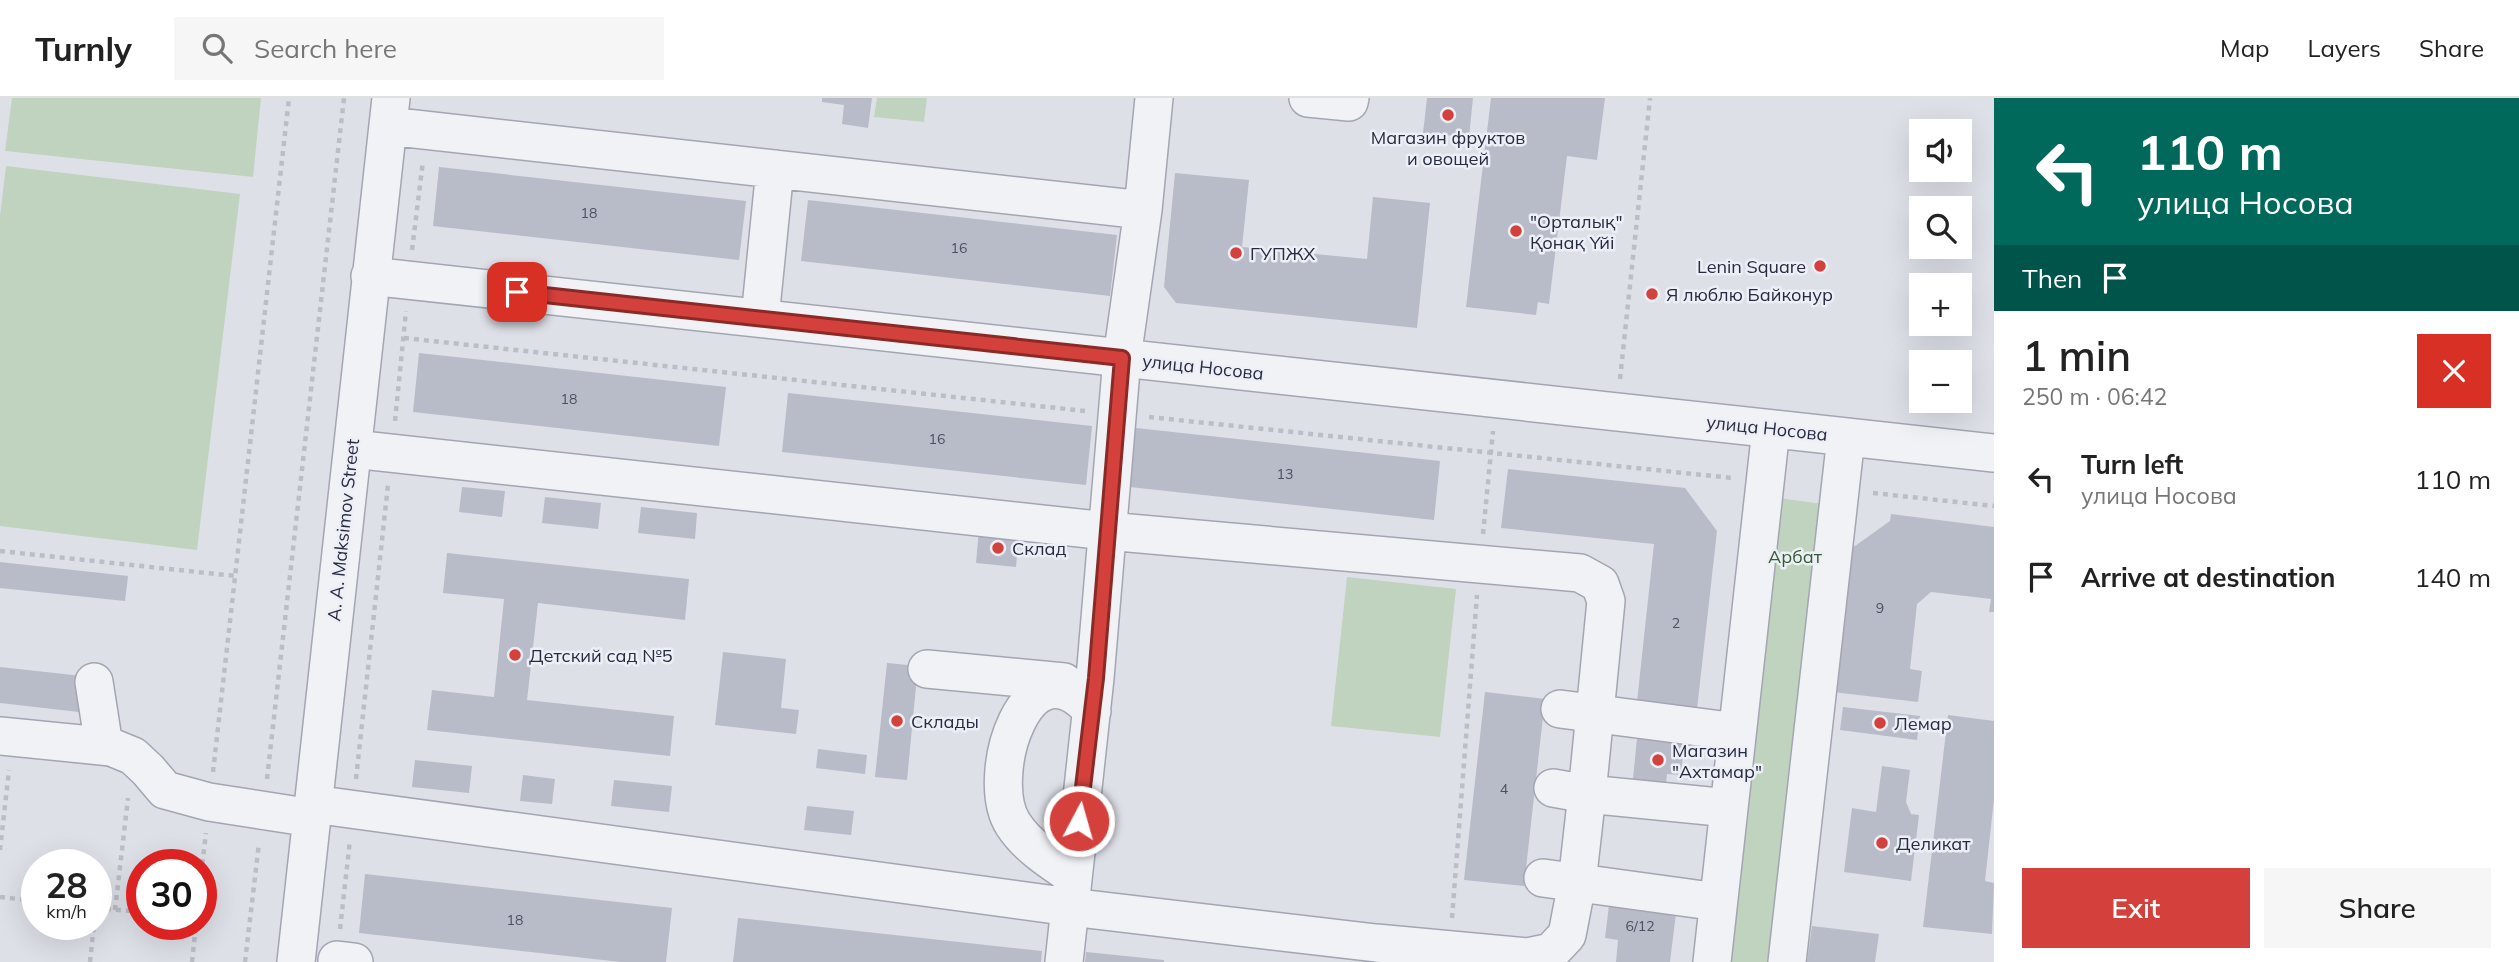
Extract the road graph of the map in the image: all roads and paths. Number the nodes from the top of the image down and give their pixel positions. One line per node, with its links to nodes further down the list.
1 (289, 98): 31 (path)
2 (344, 98): 45 (path)
3 (1154, 98): 10 (street)
4 (1308, 98): 5 (street)
5 (1350, 98)
6 (1650, 98): 17 (path)
7 (389, 112): 8 (street); 11 (street, A. A. Maksimov Street)
8 (426, 130): 9 (street); 12 (path)
9 (775, 169): 10 (street); 13 (street)
10 (1143, 210): 15 (street)
11 (370, 276): 12 (street, улица Носова); 21 (street, A. A. Maksimov Street)
12 (409, 280): 13 (street, улица Носова); 14 (path)
13 (760, 318): 15 (street, улица Носова)
14 (404, 338): 18 (path); 22 (path)
15 (1122, 358): 16 (street, улица Носова); 18 (street)
16 (1496, 399): 17 (street, улица Носова); 23 (path)
17 (1616, 412): 19 (street, улица Носова)
18 (1116, 414): 23 (path); 28 (street)
19 (1771, 429): 20 (street, улица Носова); 25 (street)
20 (1846, 437): 24 (street, улица Носова); 26 (street)
21 (353, 449): 22 (street); 44 (street, A. A. Maksimov Street)
22 (392, 452): 28 (street); 43 (path)
23 (1491, 453): 25 (path); 30 (path)
24 (1992, 453)
25 (1764, 482): 37 (street)
26 (1840, 490): 27 (path); 66 (street)
27 (1994, 506)
28 (1107, 531): 30 (street); 34 (street)
29 (0, 551): 31 (path)
30 (1480, 564): 36 (street); 58 (path)
31 (235, 576): 41 (path)
32 (927, 669): 34 (street)
33 (94, 682): 39 (street)
34 (1094, 695): 49 (street); 49 (street)
35 (1560, 709): 36 (street)
36 (1596, 713): 37 (street); 40 (street)
37 (1737, 732): 42 (street)
38 (6, 737): 39 (street); 47 (path)
39 (118, 751): 41 (street); 54 (path)
40 (1570, 791): 42 (street); 48 (street)
41 (209, 802): 45 (street); 46 (path)
42 (1729, 807): 52 (street)
43 (353, 809): 44 (street); 49 (street); 59 (path)
44 (312, 811): 45 (street); 63 (street, A. A. Maksimov Street)
45 (263, 812): 62 (path)
46 (204, 849)
47 (0, 850)
48 (1560, 881): 52 (street); 58 (street)
49 (1071, 892): 58 (street); 64 (street)
50 (0, 897): 51 (path)
51 (21, 899)
52 (1718, 902): 65 (street)
53 (112, 909): 54 (path)
54 (115, 909): 55 (path)
55 (126, 910)
56 (92, 940): 60 (path)
57 (194, 940): 61 (path)
58 (1449, 956)
59 (345, 961)
60 (90, 962)
61 (192, 962)
62 (245, 962)
63 (296, 962)
64 (1063, 962)
65 (1712, 962)
66 (1787, 962)

